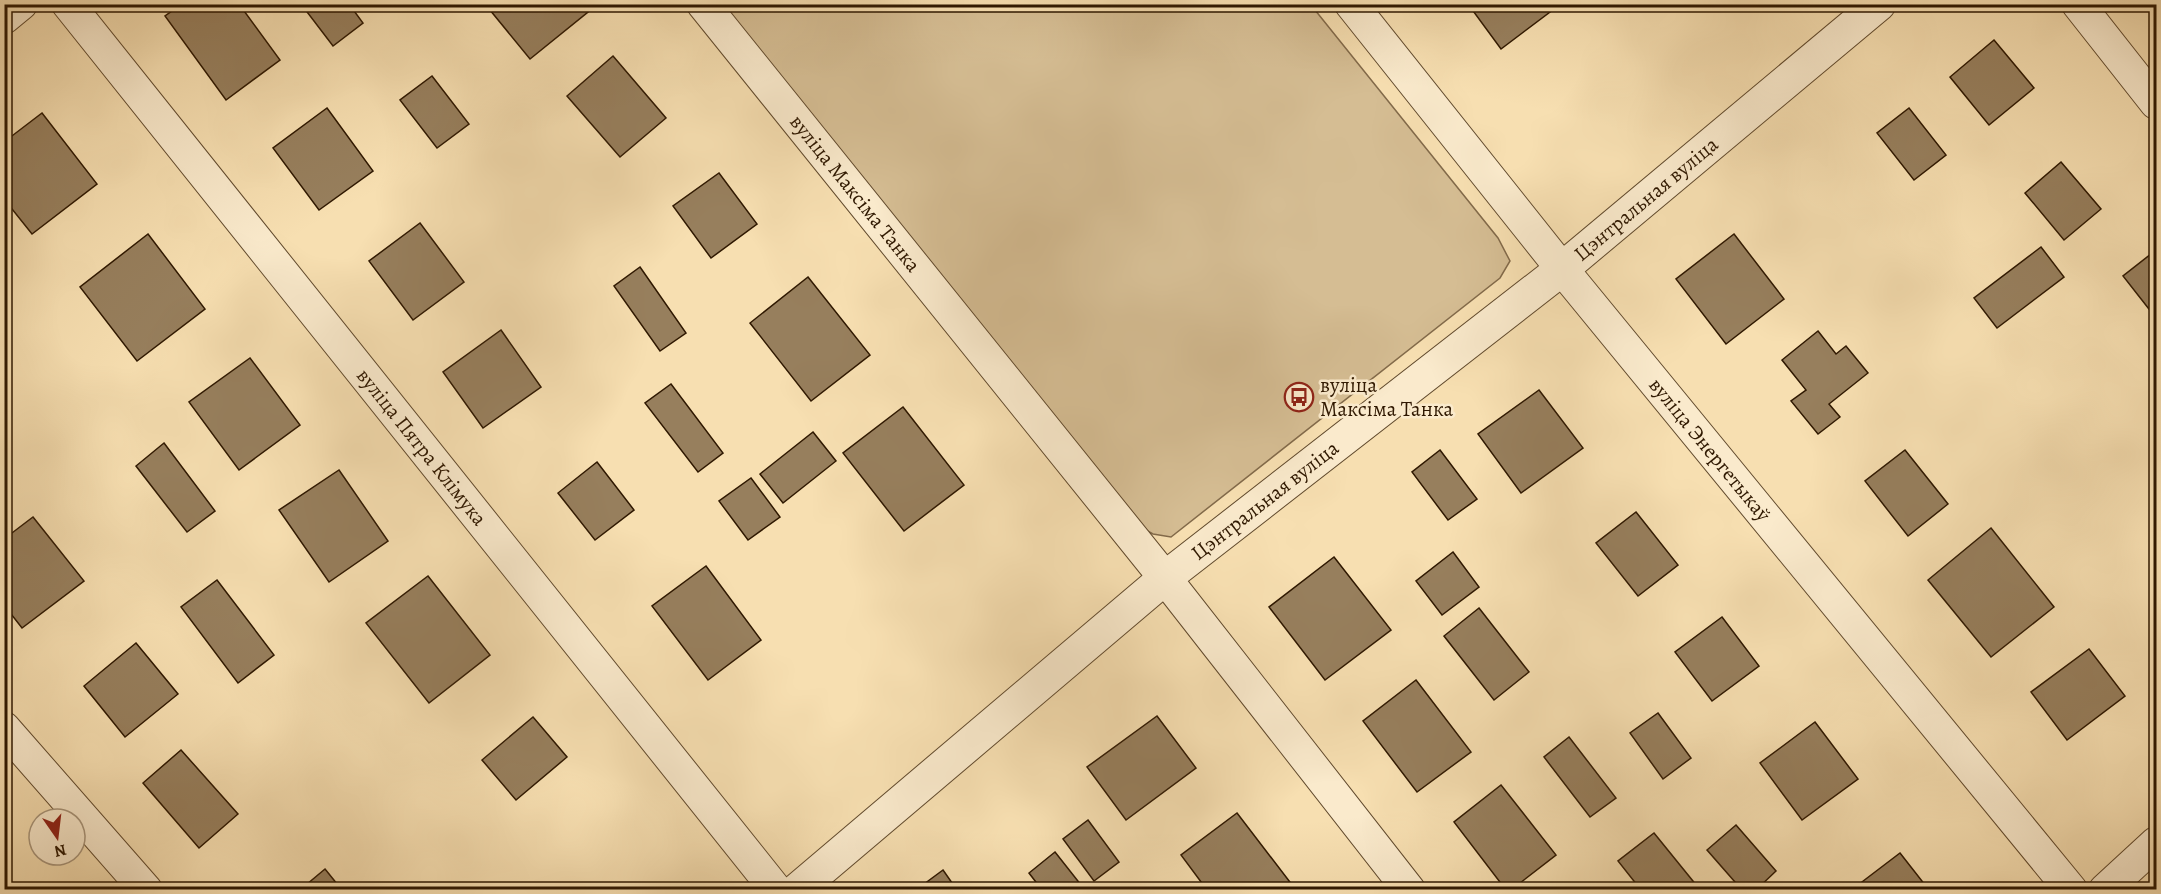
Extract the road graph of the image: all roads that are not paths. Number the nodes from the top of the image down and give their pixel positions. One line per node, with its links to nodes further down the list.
1 (21, 4): 7 (street)
2 (68, 4): 14 (street, вуліца Пятра Клімука)
3 (703, 4): 10 (street, вуліца Максіма Танка)
4 (1351, 4): 9 (street, вуліца Энергетыкаў)
5 (1879, 4): 9 (street, Цэнтральная вуліца)
6 (2078, 4): 8 (street)
7 (4, 18)
8 (2157, 103)
9 (1562, 269): 10 (street, Цэнтральная вуліца); 17 (street, вуліца Энергетыкаў)
10 (1166, 578): 15 (street, Цэнтральная вуліца); 16 (street, вуліца Максіма Танка)
11 (4, 728): 13 (street)
12 (2157, 843): 18 (street)
13 (146, 890)
14 (776, 890)
15 (797, 890)
16 (1409, 890)
17 (2071, 890)
18 (2105, 890)

